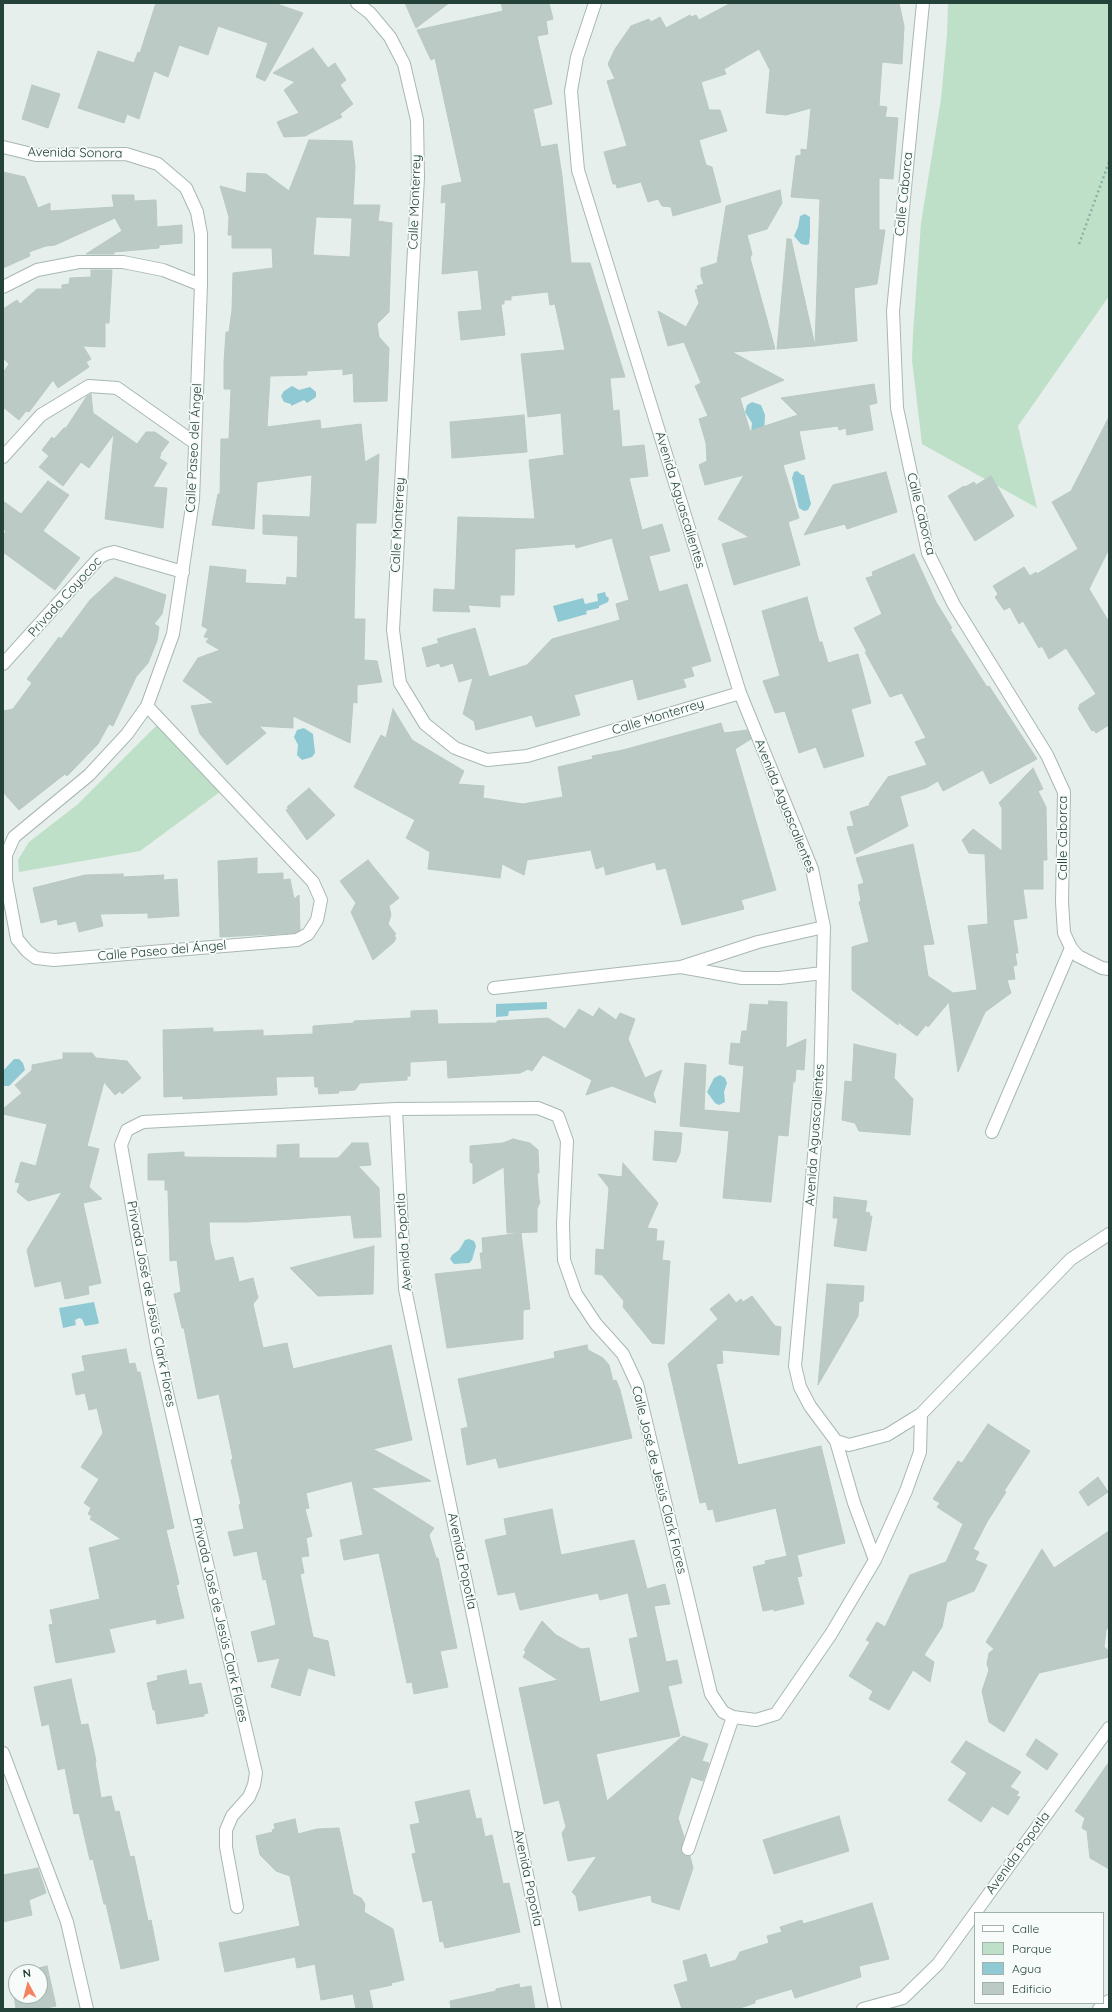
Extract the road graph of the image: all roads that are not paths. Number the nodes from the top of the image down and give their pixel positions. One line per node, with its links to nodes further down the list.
1 (357, 3): 12 (street, Calle Monterrey)
2 (595, 3): 12 (street, Avenida Aguascalientes)
3 (923, 3): 15 (street, Calle Caborca)
4 (3, 148): 5 (street, Avenida Sonora)
5 (186, 188): 6 (street, Calle Paseo del Ángel)
6 (201, 285): 7 (street); 8 (street, Calle Paseo del Ángel)
7 (3, 287)
8 (196, 444): 9 (street); 10 (street, Calle Paseo del Ángel)
9 (3, 457)
10 (183, 572): 11 (street, Privada Coyococ); 13 (street, Calle Paseo del Ángel)
11 (3, 664)
12 (740, 693): 14 (street, Avenida Aguascalientes)
13 (147, 706): 13 (street, Calle Paseo del Ángel)
14 (824, 927): 16 (street); 18 (street, Avenida Aguascalientes)
15 (1071, 948): 17 (street, Calle Caborca); 21 (street)
16 (681, 967): 18 (street); 19 (street)
17 (1109, 969)
18 (823, 973): 24 (street, Avenida Aguascalientes)
19 (494, 988)
20 (396, 1109): 26 (street, Calle José de Jesús Clark Flores); 30 (street, Privada José de Jesús Clark Flores); 35 (street, Avenida Popotla)
21 (992, 1132)
22 (1109, 1234): 23 (street)
23 (921, 1414): 24 (street); 25 (street)
24 (836, 1441): 25 (street)
25 (875, 1560): 26 (street)
26 (733, 1717): 29 (street)
27 (1109, 1728): 31 (street, Avenida Popotla)
28 (3, 1753): 34 (street)
29 (688, 1849)
30 (237, 1907)
31 (976, 1912)
32 (974, 1914): 36 (street, Avenida Popotla)
33 (1109, 2001): 37 (street)
34 (87, 2009)
35 (555, 2009)
36 (863, 2009)
37 (1099, 2009)

